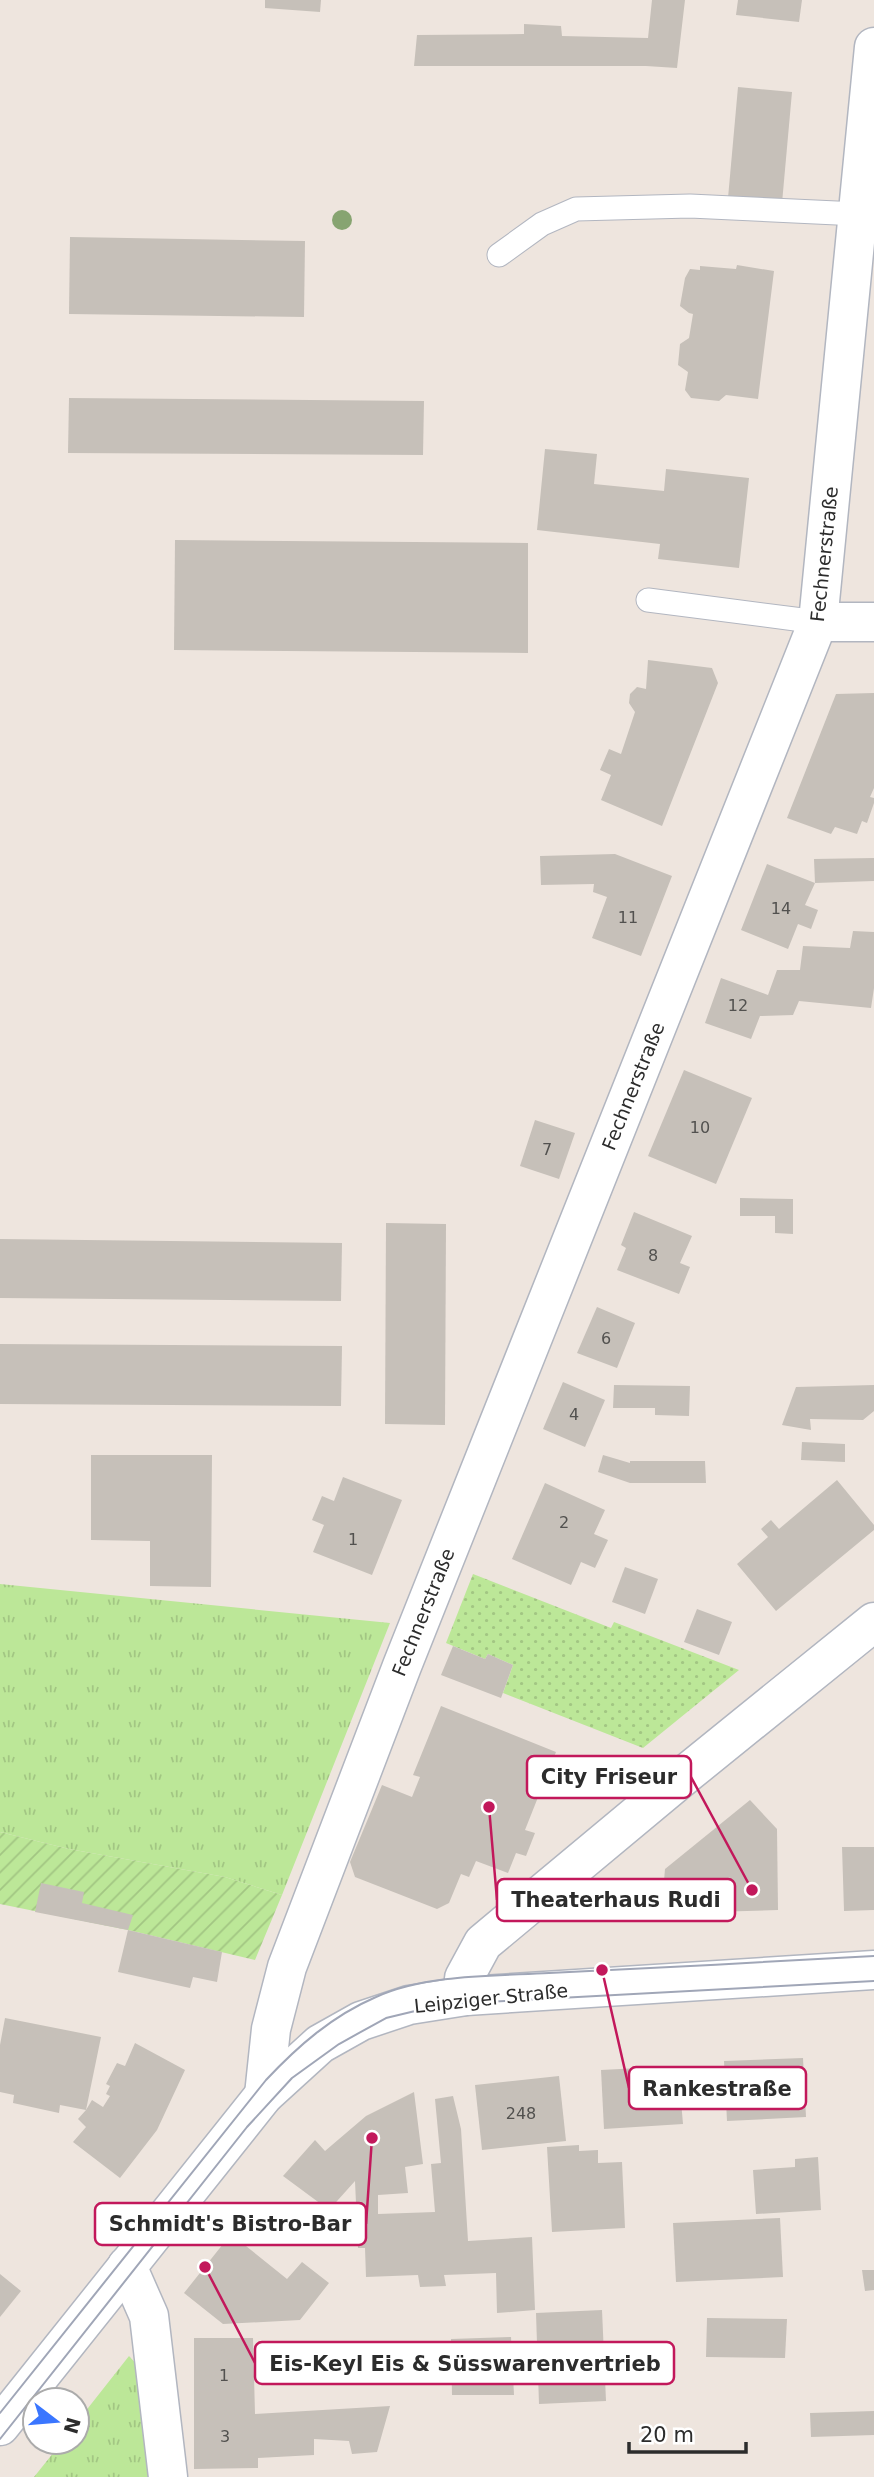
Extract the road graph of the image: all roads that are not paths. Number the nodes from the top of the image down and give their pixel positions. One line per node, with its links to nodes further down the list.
1 (874, 47): 2 (street, Fechnerstraße)
2 (862, 234): 3 (lane); 5 (street, Fechnerstraße)
3 (499, 255)
4 (648, 600): 5 (lane)
5 (818, 622): 6 (street); 10 (street, Fechnerstraße)
6 (874, 622)
7 (874, 1622): 9 (street)
8 (874, 1970): 9 (street, Leipziger Straße)
9 (466, 1996): 10 (street, Leipziger Straße)
10 (264, 2095): 11 (street, Leipziger Straße)
11 (127, 2266): 12 (street, Leipziger Straße); 13 (street)
12 (0, 2426)
13 (168, 2477)

